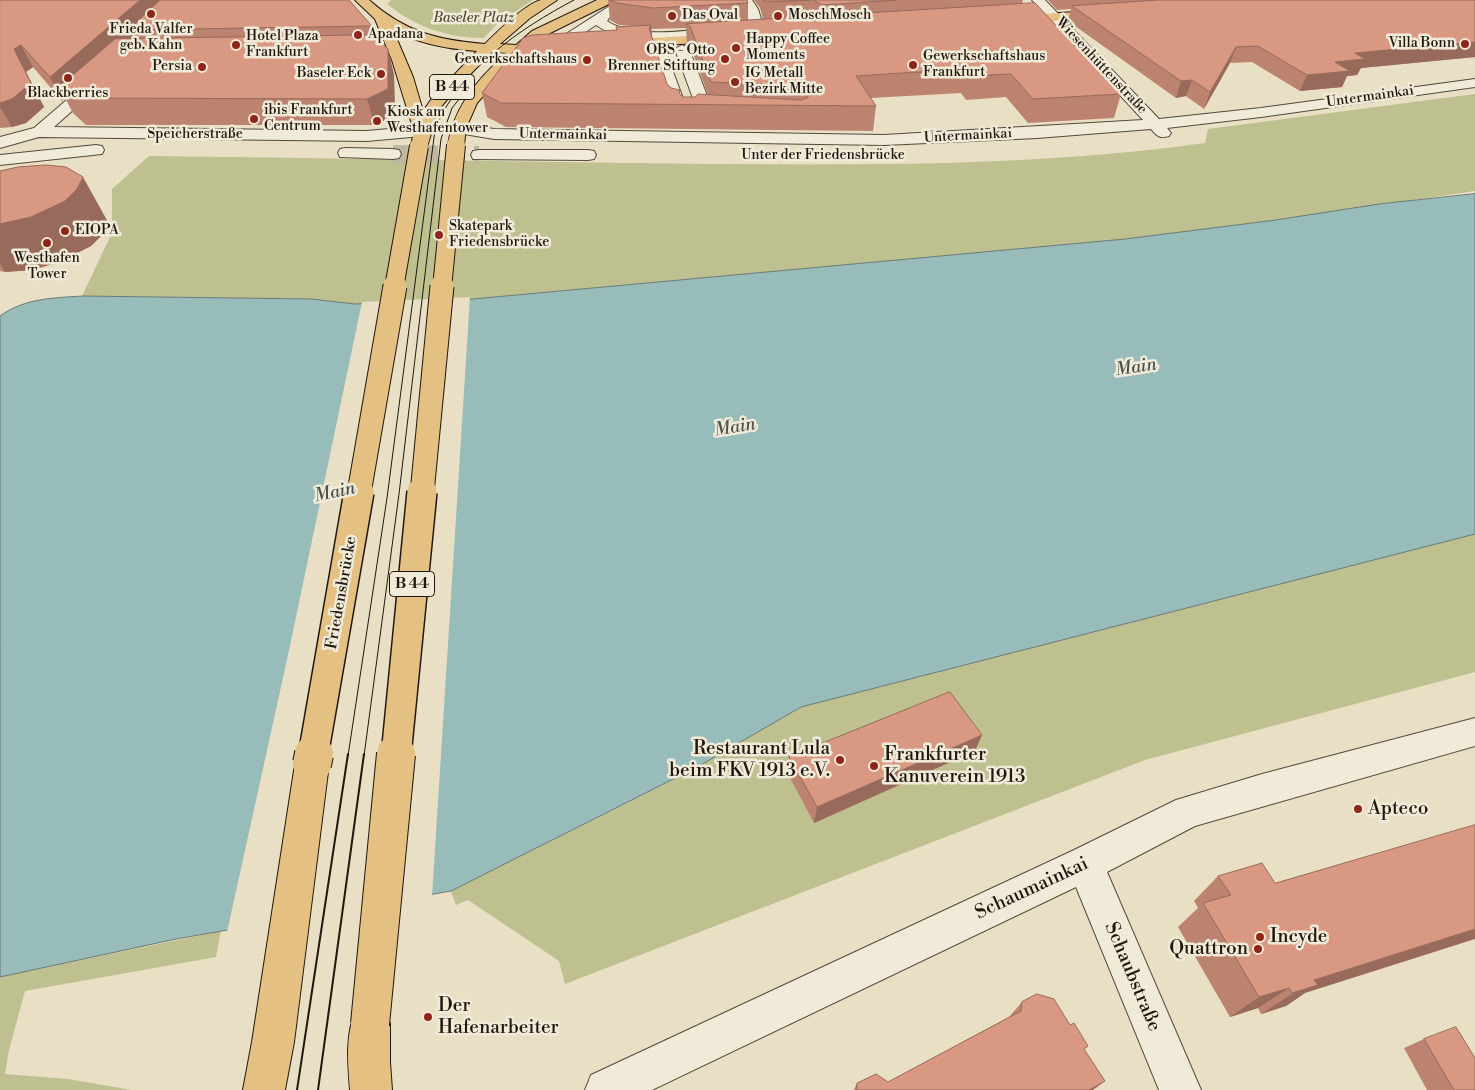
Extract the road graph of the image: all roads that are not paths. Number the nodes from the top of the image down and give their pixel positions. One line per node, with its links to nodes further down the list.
1 (551, 0): 16 (main road, B 44)
2 (607, 0): 17 (main road, B 44)
3 (628, 0): 8 (street)
4 (746, 0): 12 (street)
5 (1038, 0): 10 (street, Wiesenhüttenstraße)
6 (366, 1): 9 (main road)
7 (1119, 13): 10 (main road)
8 (604, 14): 13 (street); 13 (street)
9 (380, 17): 16 (main road); 21 (main road)
10 (1056, 18): 11 (main road); 26 (street, Wiesenhüttenstraße)
11 (996, 22)
12 (756, 31): 13 (street); 14 (main road)
13 (648, 35)
14 (602, 45)
15 (582, 46): 17 (main road)
16 (488, 48): 17 (main road); 28 (main road, B 44)
17 (518, 49): 30 (main road, B 44)
18 (682, 49): 23 (street)
19 (659, 50): 24 (street)
20 (380, 54): 21 (street)
21 (397, 54): 28 (main road)
22 (110, 69): 27 (street)
23 (694, 76): 24 (street); 24 (street)
24 (668, 78)
25 (1475, 83): 26 (street, Untermainkai)
26 (1160, 129): 29 (street); 30 (street, Untermainkai)
27 (39, 132): 28 (street, Speicherstraße); 31 (street, Speicherstraße)
28 (421, 138): 39 (main road, Friedensbrücke / B 44, bridge)
29 (1139, 142)
30 (464, 143): 34 (street); 38 (main road, B 44, bridge)
31 (0, 144): 35 (street, Speicherstraße)
32 (334, 153): 33 (street)
33 (392, 154)
34 (601, 155)
35 (0, 160)
36 (1475, 732): 37 (street, Schaumainkai)
37 (1085, 864): 40 (street, Schaumainkai); 41 (street, Schaubstraße)
38 (371, 1088)
39 (264, 1090)
40 (606, 1090)
41 (1180, 1090)

